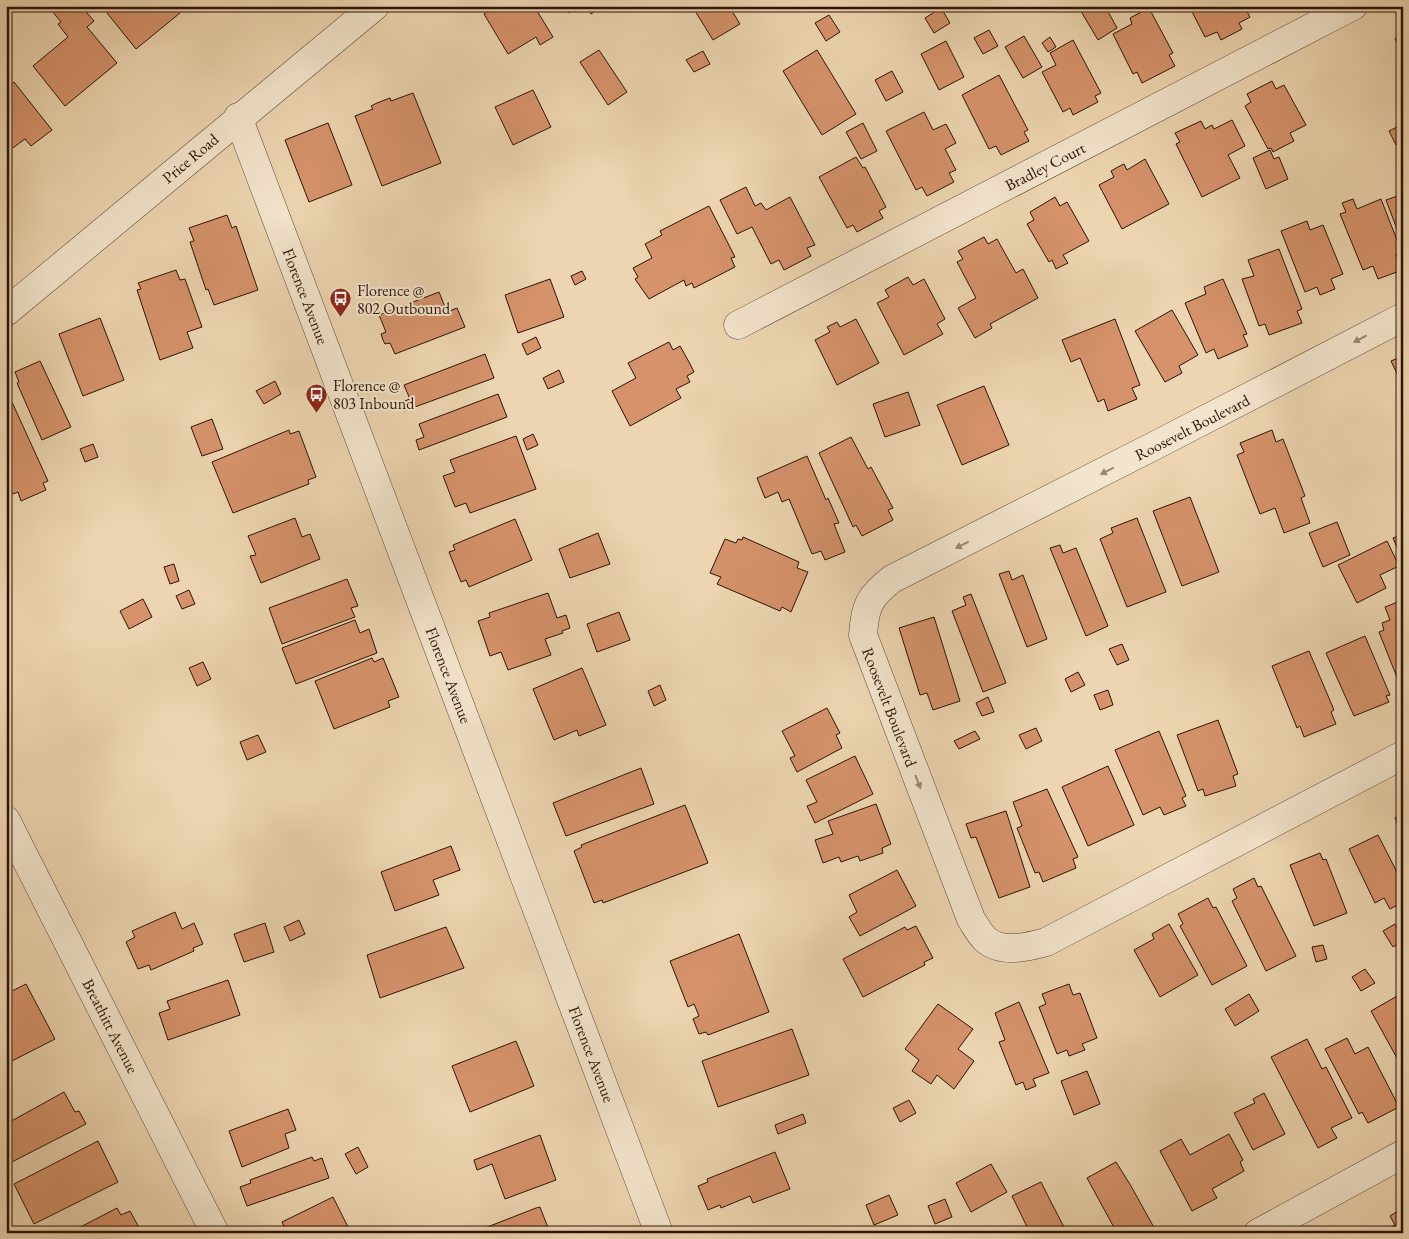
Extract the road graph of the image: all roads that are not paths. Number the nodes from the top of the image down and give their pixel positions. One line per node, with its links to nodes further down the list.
1 (375, 6): 3 (street, Price Road)
2 (1353, 6): 6 (street, Bradley Court)
3 (238, 117): 4 (street, Price Road); 11 (street, Florence Avenue)
4 (6, 312)
5 (1403, 317): 7 (street, Roosevelt Boulevard, one-way to 7)
6 (738, 325)
7 (1403, 755)
8 (6, 820): 10 (street, Breathitt Avenue)
9 (1403, 1154): 12 (street)
10 (215, 1233)
11 (659, 1233)
12 (1258, 1233)

